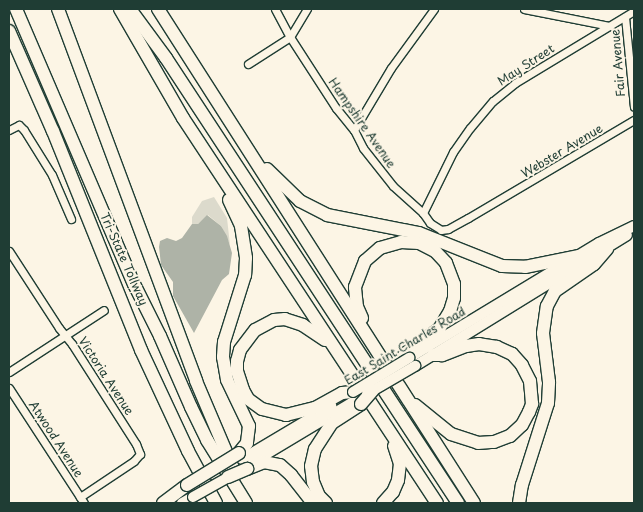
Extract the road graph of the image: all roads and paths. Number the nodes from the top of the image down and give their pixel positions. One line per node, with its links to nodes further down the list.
1 (16, 9): 46 (highway, Tri-State Tollway)
2 (58, 9): 46 (highway)
3 (120, 9): 16 (highway)
4 (130, 9): 54 (highway)
5 (158, 9): 18 (highway)
6 (275, 9): 13 (street, Hampshire Avenue)
7 (307, 9): 13 (street)
8 (434, 9): 20 (street)
9 (524, 9): 11 (street)
10 (630, 12): 11 (street, May Street); 15 (street, Fair Avenue)
11 (610, 26): 22 (street, May Street)
12 (9, 31): 49 (highway, Tri-State Tollway)
13 (290, 37): 14 (street); 20 (street, Hampshire Avenue)
14 (248, 64)
15 (634, 107)
16 (183, 118): 32 (highway); 42 (highway)
17 (634, 120): 21 (street, Webster Avenue)
18 (230, 123): 28 (highway); 31 (highway)
19 (9, 130): 23 (street)
20 (354, 130): 22 (street, Hampshire Avenue)
21 (501, 200): 22 (street, Hampshire Avenue)
22 (423, 213)
23 (71, 219)
24 (634, 226): 28 (main road, East Saint Charles Road)
25 (634, 230): 26 (main road, East Saint Charles Road)
26 (608, 249): 33 (main road, East Saint Charles Road); 56 (highway)
27 (9, 251): 30 (street, Victoria Avenue)
28 (578, 256): 34 (main road, East Saint Charles Road)
29 (104, 310): 30 (street)
30 (65, 336): 36 (street); 45 (street, Victoria Avenue)
31 (370, 340): 34 (highway); 40 (highway)
32 (334, 346): 39 (highway); 41 (highway)
33 (433, 355): 34 (main road, East Saint Charles Road); 40 (highway)
34 (410, 359): 35 (highway, bridge); 38 (main road, East Saint Charles Road, bridge)
35 (395, 367): 39 (main road, East Saint Charles Road, bridge)
36 (9, 372)
37 (9, 388): 45 (street, Atwood Avenue)
38 (374, 390): 39 (highway, bridge)
39 (357, 399): 42 (main road, East Saint Charles Road); 51 (highway)
40 (408, 399): 55 (highway)
41 (382, 418): 52 (highway); 53 (highway)
42 (243, 462): 43 (highway, bridge); 44 (highway, bridge); 50 (highway)
43 (228, 477): 44 (main road, bridge)
44 (190, 490): 47 (highway); 48 (main road)
45 (82, 500)
46 (245, 502)
47 (165, 503)
48 (182, 503)
49 (216, 503)
50 (313, 503)
51 (326, 503)
52 (383, 503)
53 (437, 503)
54 (458, 503)
55 (474, 503)
56 (519, 503)

